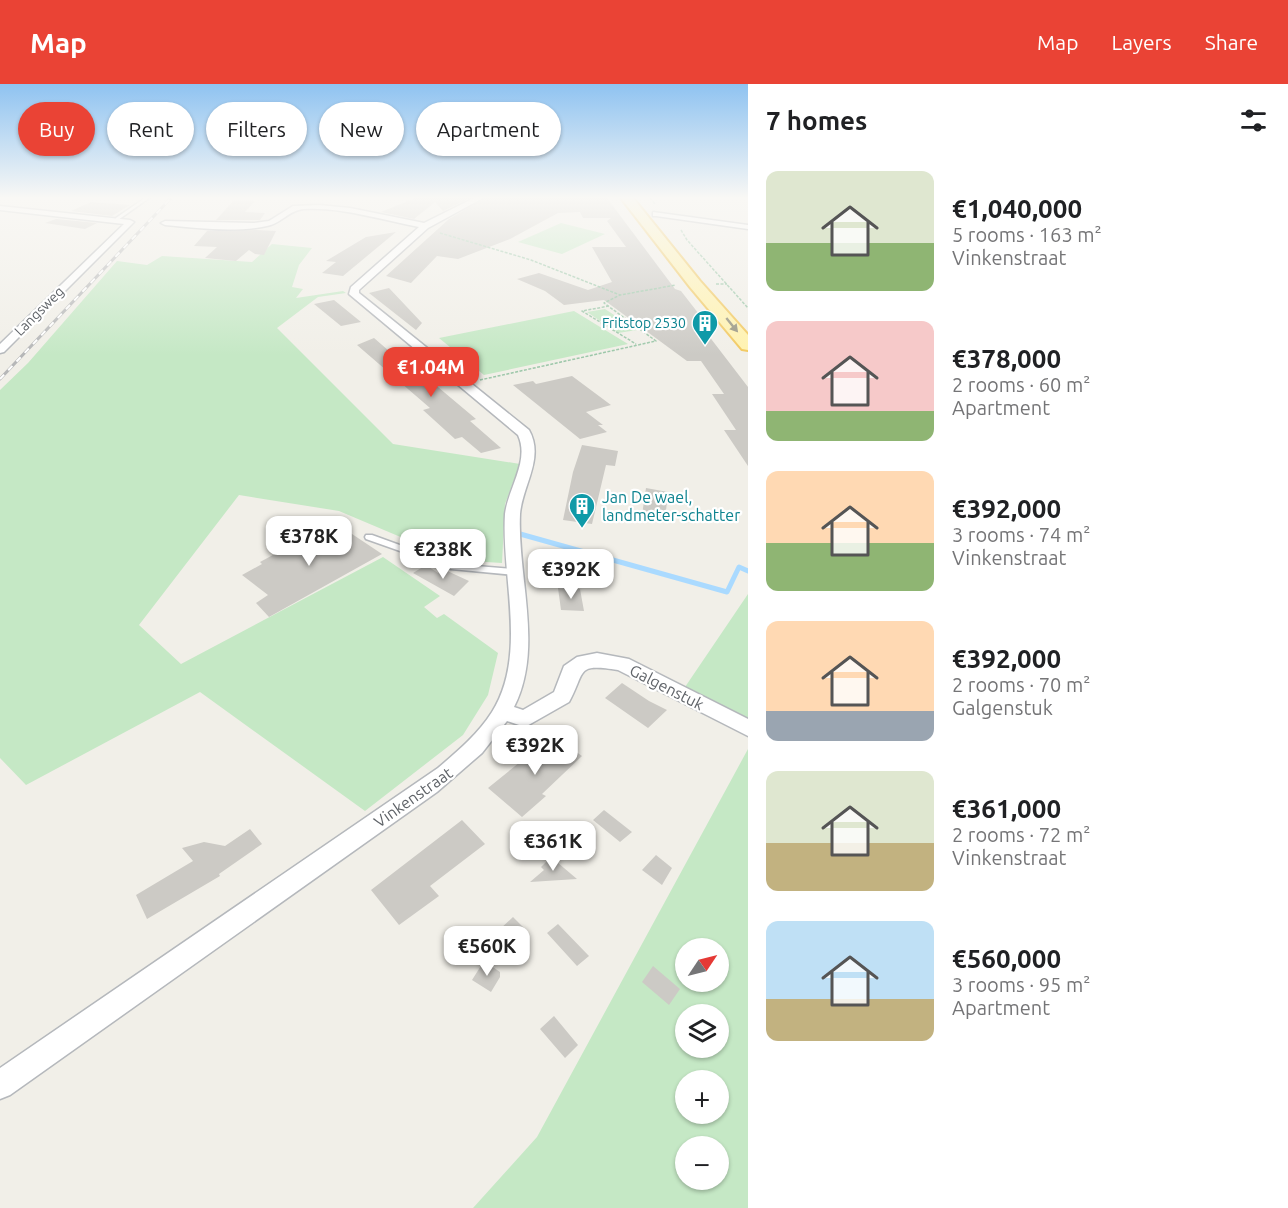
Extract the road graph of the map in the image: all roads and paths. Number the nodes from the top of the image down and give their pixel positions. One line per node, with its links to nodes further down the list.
1 (101, 250): 13 (street, Langsweg)
2 (396, 250): 16 (street, Vinkenstraat)
3 (500, 250): 8 (path)
4 (665, 250): 6 (main road)
5 (696, 250): 10 (path)
6 (684, 277): 7 (main road); 8 (path); 12 (main road, one-way to 12)
7 (708, 278)
8 (620, 296): 9 (path)
9 (609, 306): 11 (path); 11 (path)
10 (748, 308)
11 (638, 345): 14 (path)
12 (748, 345)
13 (0, 350)
14 (478, 380)
15 (369, 537): 16 (lane)
16 (514, 573): 17 (street, Vinkenstraat)
17 (503, 711): 18 (street, Galgenstuk); 19 (street, Vinkenstraat)
18 (748, 728)
19 (0, 1085)

